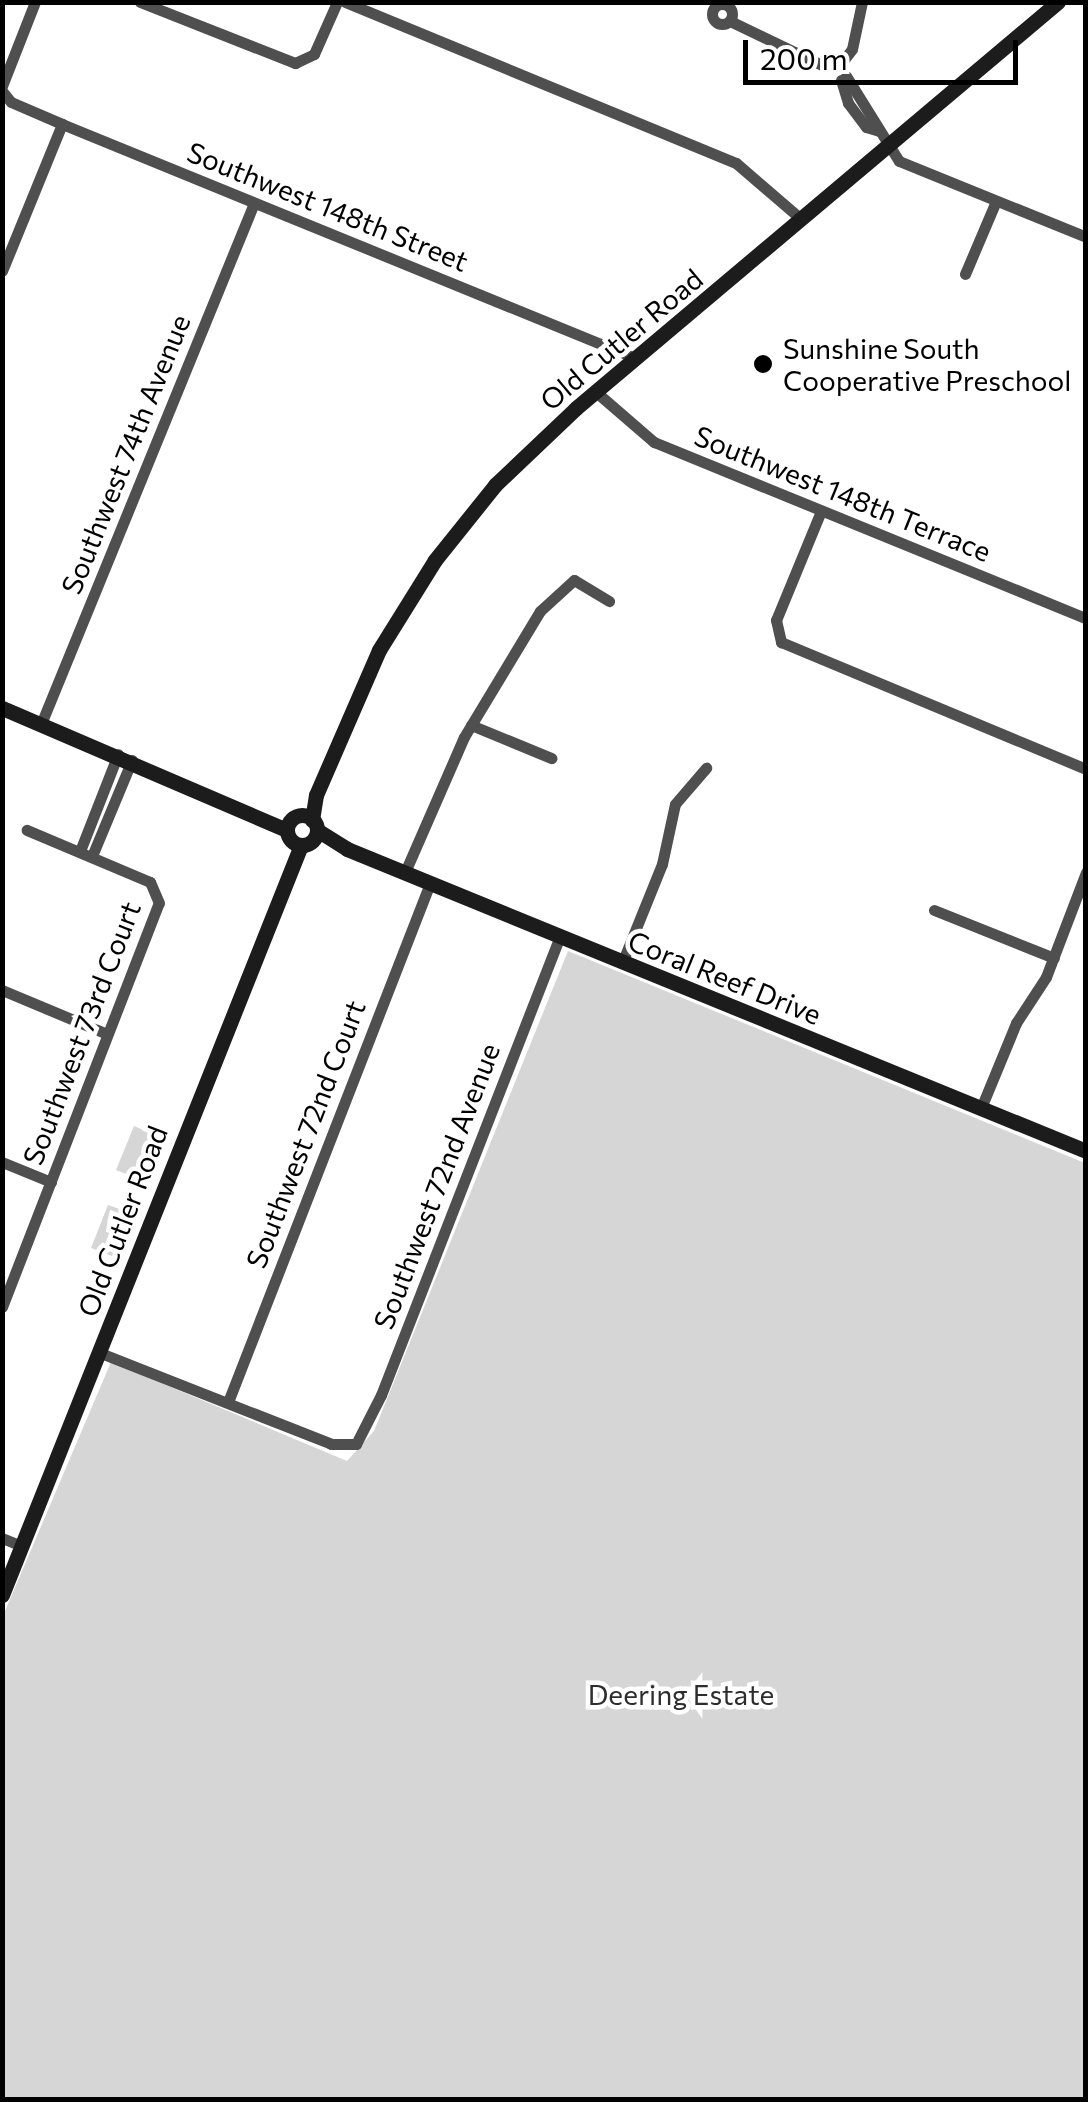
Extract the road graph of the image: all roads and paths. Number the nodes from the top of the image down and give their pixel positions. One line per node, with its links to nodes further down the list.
1 (35, 2): 12 (street)
2 (140, 2): 8 (street)
3 (337, 2): 8 (street)
4 (345, 2): 17 (street)
5 (862, 2): 9 (street)
6 (1058, 2): 14 (main road, Old Cutler Road)
7 (718, 4): 10 (street)
8 (167, 8)
9 (842, 62): 10 (street); 11 (street)
10 (828, 68): 11 (street)
11 (843, 78): 14 (street)
12 (3, 91): 13 (street, Southwest 148th Street)
13 (62, 124): 16 (street, Southwest 148th Street); 19 (street)
14 (883, 138): 15 (street); 17 (main road, Old Cutler Road)
15 (996, 201): 18 (street); 20 (street)
16 (254, 203): 21 (street, Southwest 148th Street); 27 (street, Southwest 74th Avenue)
17 (801, 219): 21 (main road, Old Cutler Road)
18 (1086, 237)
19 (2, 271)
20 (966, 274)
21 (635, 358): 22 (main road, Old Cutler Road)
22 (596, 392): 23 (street, Southwest 148th Terrace); 34 (main road, Old Cutler Road)
23 (821, 510): 25 (street, Southwest 148th Terrace); 32 (street)
24 (609, 602): 28 (street)
25 (1086, 618)
26 (2, 708): 27 (main road, Coral Reef Drive)
27 (42, 724): 29 (main road, Coral Reef Drive)
28 (471, 725): 30 (street); 36 (street)
29 (125, 757): 34 (main road, Coral Reef Drive); 35 (street)
30 (551, 758)
31 (706, 768): 42 (street)
32 (1086, 769)
33 (27, 830): 35 (street)
34 (301, 830): 36 (main road, Coral Reef Drive); 50 (main road, Old Cutler Road)
35 (86, 854): 44 (street, Southwest 73rd Court)
36 (405, 872): 38 (main road, Coral Reef Drive)
37 (1086, 872): 41 (street)
38 (430, 883): 40 (main road, Coral Reef Drive); 51 (street, Southwest 72nd Court)
39 (934, 910): 41 (street)
40 (560, 936): 42 (main road, Coral Reef Drive); 51 (street, Southwest 72nd Avenue)
41 (1054, 958): 45 (street)
42 (622, 962): 45 (main road, Coral Reef Drive)
43 (2, 990): 44 (street)
44 (107, 1034): 48 (street, Southwest 73rd Court)
45 (981, 1108): 46 (main road, Coral Reef Drive)
46 (1086, 1151)
47 (2, 1162): 48 (street)
48 (51, 1182): 49 (street, Southwest 73rd Court)
49 (2, 1307)
50 (98, 1352): 51 (street); 53 (main road, Old Cutler Road)
51 (228, 1402)
52 (2, 1538): 53 (street)
53 (22, 1546): 54 (main road, Old Cutler Road)
54 (2, 1596)

